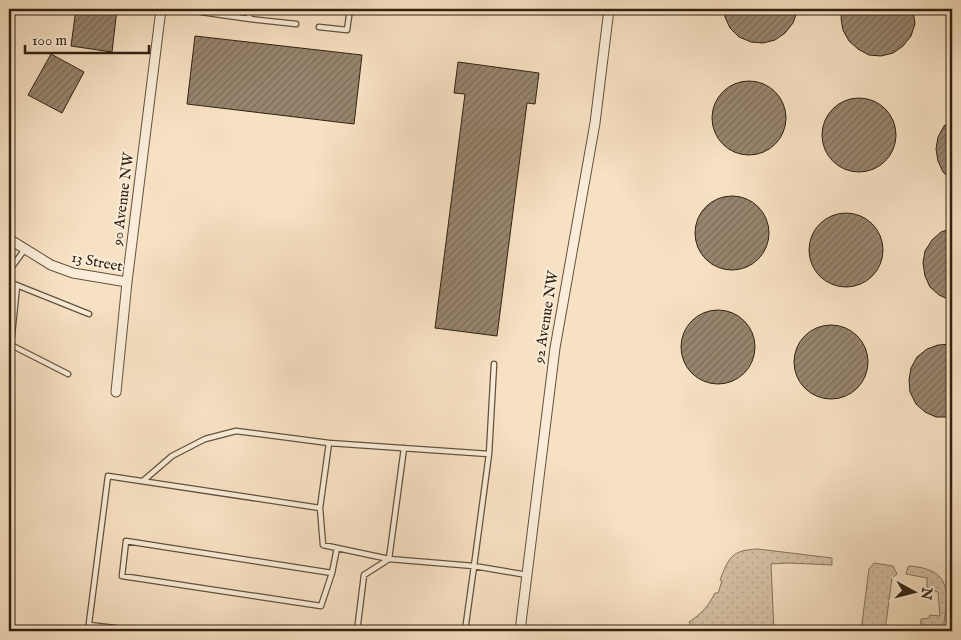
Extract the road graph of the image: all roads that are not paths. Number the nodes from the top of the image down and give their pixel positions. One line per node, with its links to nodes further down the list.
1 (161, 9): 13 (street, 90 Avenue NW)
2 (247, 9): 6 (lane)
3 (350, 9): 8 (lane)
4 (609, 9): 29 (street, 92 Avenue NW)
5 (202, 12): 6 (lane)
6 (250, 19): 7 (lane)
7 (296, 24)
8 (319, 27)
9 (9, 240): 10 (street, 13 Street)
10 (25, 249): 11 (lane); 13 (street, 13 Street)
11 (9, 271)
12 (9, 282): 14 (lane)
13 (127, 282): 19 (street, 90 Avenue NW)
14 (16, 286): 15 (lane); 16 (lane)
15 (89, 314)
16 (10, 345): 18 (lane)
17 (494, 364): 22 (lane)
18 (68, 374)
19 (116, 392)
20 (329, 443): 21 (lane); 23 (lane); 24 (lane)
21 (404, 448): 22 (lane); 26 (lane)
22 (489, 454): 27 (lane)
23 (142, 481): 24 (lane); 30 (lane)
24 (320, 508): 25 (lane)
25 (337, 548): 26 (lane); 28 (lane)
26 (389, 559): 27 (lane); 33 (lane)
27 (474, 566): 29 (lane); 34 (lane)
28 (332, 573): 28 (lane)
29 (527, 575): 35 (street, 92 Avenue NW)
30 (89, 625): 31 (lane); 32 (lane)
31 (88, 631)
32 (142, 631)
33 (357, 631)
34 (465, 631)
35 (520, 631)

